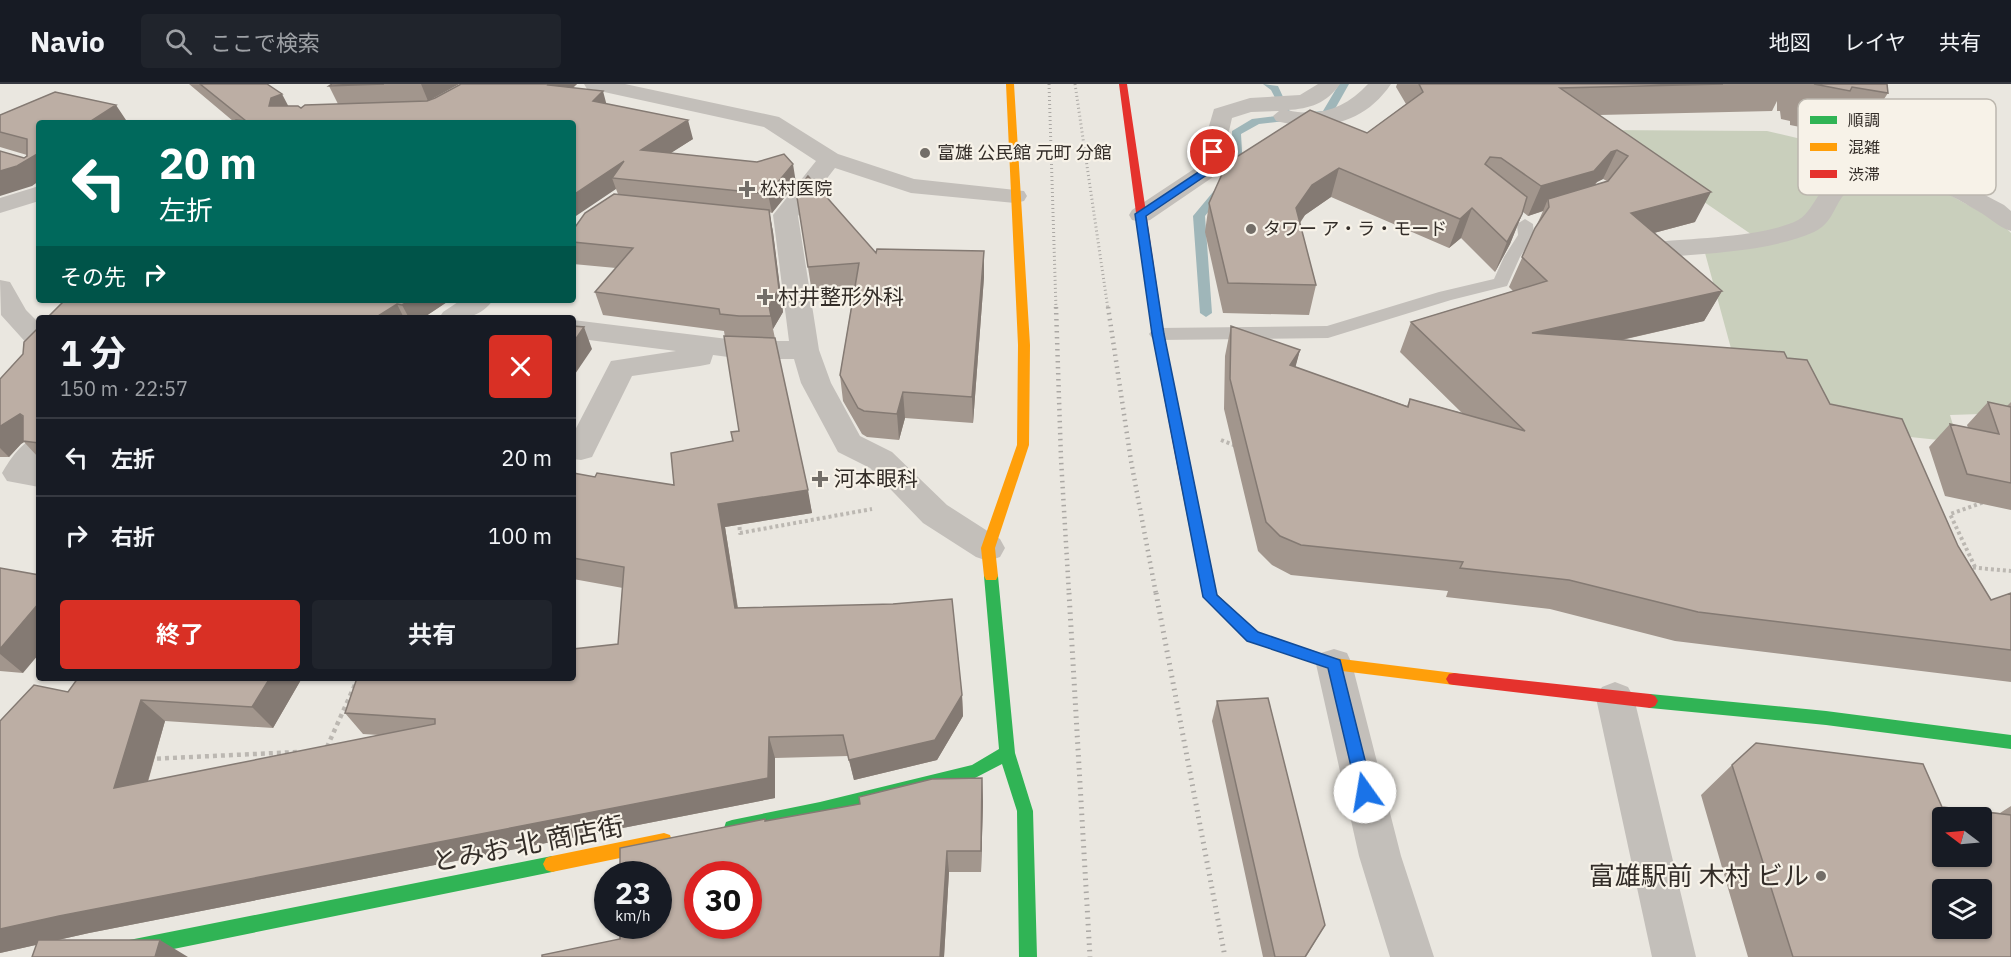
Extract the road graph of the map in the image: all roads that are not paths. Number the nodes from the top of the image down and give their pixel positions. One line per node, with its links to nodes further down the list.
1 (595, 84): 7 (street)
2 (1010, 84): 11 (street)
3 (1123, 84): 14 (street)
4 (1329, 84): 6 (street)
5 (1380, 84): 6 (street)
6 (1249, 105): 14 (street)
7 (830, 159): 11 (street); 22 (street)
8 (36, 195): 12 (street)
9 (1831, 195): 16 (street)
10 (1966, 195): 15 (street)
11 (1015, 196): 26 (street)
12 (0, 206)
13 (1509, 211): 19 (lane)
14 (1141, 214): 19 (street)
15 (2011, 223)
16 (1656, 250)
17 (0, 288): 20 (street)
18 (576, 330): 21 (street)
19 (1158, 334): 27 (street)
20 (36, 350)
21 (744, 350): 22 (street); 23 (street)
22 (805, 350): 26 (street)
23 (576, 448)
24 (36, 451): 25 (street)
25 (36, 475)
26 (988, 548): 30 (street)
27 (1334, 664): 28 (street); 35 (street)
28 (1615, 698): 29 (street); 36 (street)
29 (2011, 742)
30 (1006, 753): 31 (street); 34 (street)
31 (716, 831)
32 (681, 838): 33 (street, とみお 北 商店街)
33 (89, 957)
34 (1028, 957)
35 (1412, 957)
36 (1674, 957)

